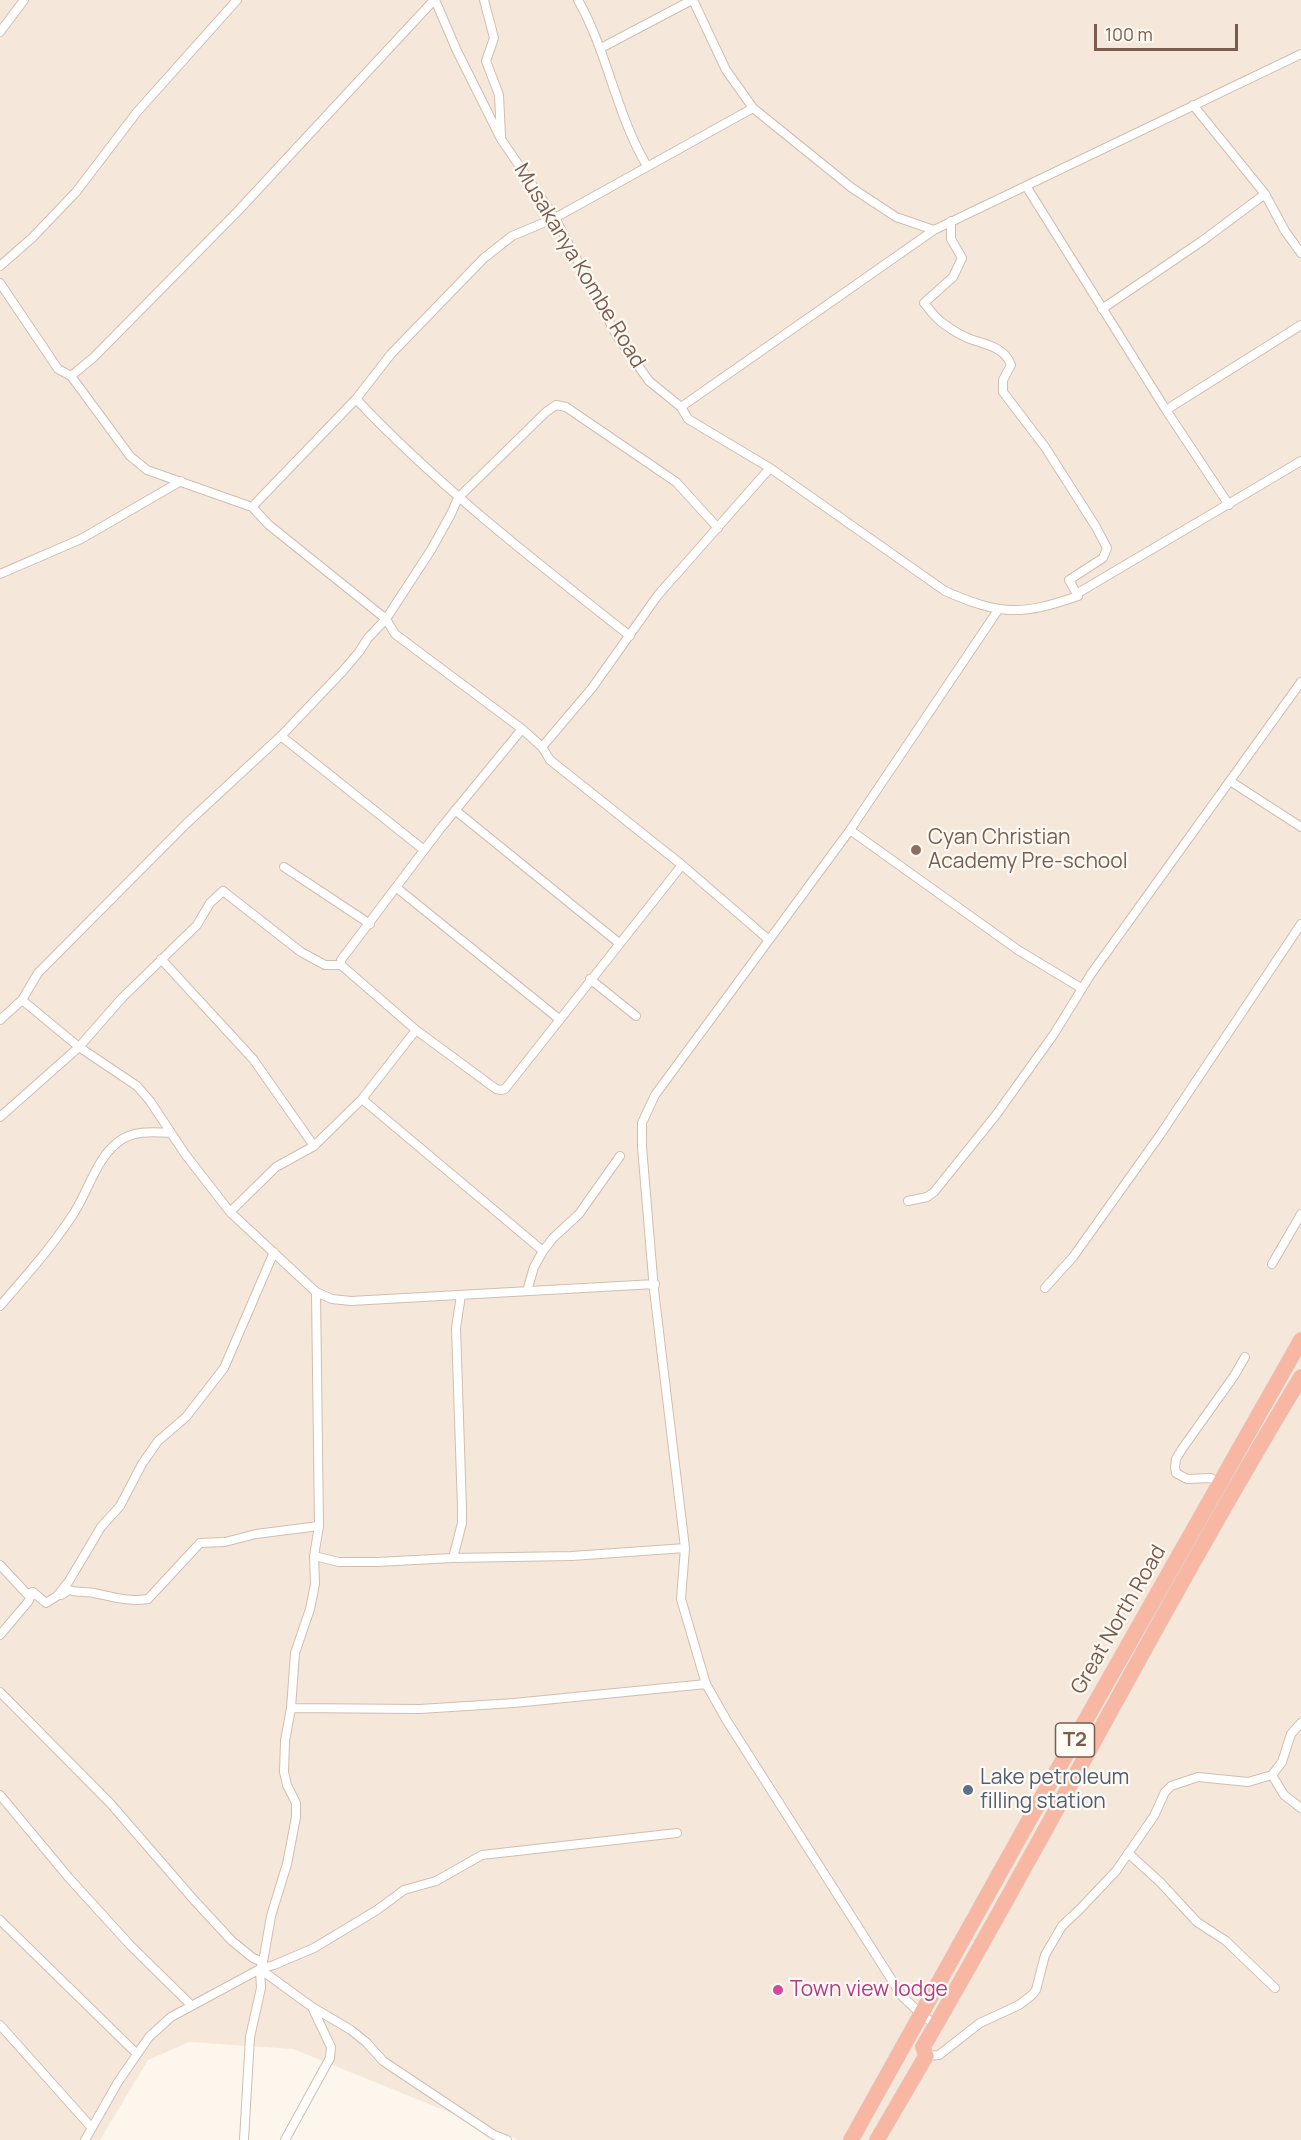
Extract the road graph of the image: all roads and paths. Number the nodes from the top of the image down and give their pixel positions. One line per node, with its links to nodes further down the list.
1 (24, 0): 7 (street)
2 (237, 0): 20 (street)
3 (434, 0): 12 (street, Musakanya Kombe Road); 24 (street)
4 (484, 0): 12 (street)
5 (578, 0): 8 (street)
6 (693, 0): 8 (street); 11 (street)
7 (0, 32)
8 (602, 48): 13 (street)
9 (1301, 54): 10 (street)
10 (1193, 105): 14 (street); 15 (street)
11 (753, 108): 13 (street); 18 (street)
12 (501, 139): 16 (street, Musakanya Kombe Road)
13 (647, 166): 16 (street)
14 (1026, 186): 17 (street); 22 (street)
15 (1265, 194): 19 (street); 22 (street)
16 (555, 218): 25 (street); 26 (street, Musakanya Kombe Road)
17 (951, 221): 18 (street); 36 (street)
18 (934, 230): 26 (street)
19 (1301, 253)
20 (0, 266)
21 (0, 283): 24 (street)
22 (1102, 309): 27 (street)
23 (1301, 325): 27 (street)
24 (71, 376): 30 (street)
25 (356, 399): 31 (street); 33 (street)
26 (681, 407): 29 (street, Musakanya Kombe Road)
27 (1166, 410): 32 (street)
28 (1300, 462): 32 (street)
29 (770, 468): 34 (street); 37 (street, Musakanya Kombe Road)
30 (181, 481): 33 (street); 35 (street)
31 (458, 498): 34 (street); 38 (street); 39 (street)
32 (1229, 505): 36 (street)
33 (252, 507): 38 (street)
34 (718, 528): 39 (street)
35 (0, 574)
36 (1078, 596): 37 (street, Musakanya Kombe Road)
37 (998, 610): 47 (street)
38 (386, 619): 41 (street); 42 (street)
39 (630, 636): 43 (street)
40 (1301, 682): 44 (street)
41 (522, 729): 43 (street); 45 (street)
42 (281, 736): 48 (street); 60 (street)
43 (542, 747): 49 (street)
44 (1230, 781): 46 (street); 59 (street)
45 (454, 810): 48 (street); 55 (street)
46 (1301, 827)
47 (850, 830): 54 (street); 59 (street)
48 (424, 850): 51 (street)
49 (682, 865): 54 (street); 55 (street)
50 (284, 867): 52 (street)
51 (397, 888): 52 (street); 62 (street)
52 (370, 924): 57 (street)
53 (1301, 924): 78 (street)
54 (769, 940): 77 (street)
55 (619, 943): 58 (street)
56 (161, 959): 57 (street); 65 (street); 69 (street)
57 (341, 965): 64 (street)
58 (590, 979): 61 (street); 62 (street)
59 (1081, 988): 71 (street)
60 (22, 1000): 63 (street); 65 (street)
61 (636, 1016)
62 (559, 1019): 64 (street)
63 (0, 1020)
64 (416, 1030): 66 (street)
65 (79, 1047): 67 (street); 68 (street)
66 (362, 1099): 69 (street); 74 (street)
67 (0, 1117)
68 (171, 1133): 72 (street); 82 (street)
69 (314, 1146): 72 (street)
70 (620, 1156): 74 (street)
71 (908, 1201)
72 (230, 1212): 75 (street)
73 (1301, 1214): 76 (street)
74 (543, 1251): 79 (street)
75 (273, 1252): 80 (street); 93 (street)
76 (1272, 1264)
77 (655, 1284): 79 (street); 88 (street)
78 (1045, 1288)
79 (527, 1291): 81 (street)
80 (316, 1292): 81 (street); 87 (street)
81 (461, 1295): 90 (street)
82 (0, 1306)
83 (1301, 1340): 86 (highway, Great North Road / T2)
84 (1245, 1357): 86 (street)
85 (1301, 1377): 111 (highway, Great North Road / T2)
86 (1220, 1484): 109 (highway, Great North Road / T2)
87 (319, 1526): 89 (street); 93 (street)
88 (685, 1548): 90 (street); 95 (street)
89 (314, 1556): 90 (street); 97 (street)
90 (453, 1557)
91 (0, 1565): 92 (street)
92 (33, 1592): 93 (street); 94 (street)
93 (46, 1604)
94 (0, 1635)
95 (706, 1684): 97 (street); 109 (street)
96 (0, 1692): 105 (street)
97 (291, 1708): 105 (street)
98 (1301, 1722): 99 (street)
99 (1272, 1775): 101 (street); 103 (street)
100 (0, 1795): 107 (street)
101 (1301, 1808)
102 (677, 1833): 105 (street)
103 (1128, 1853): 106 (street); 113 (street)
104 (0, 1920): 112 (street)
105 (262, 1966): 107 (street); 108 (street); 116 (street)
106 (1275, 1988)
107 (191, 2005): 112 (street)
108 (312, 2007): 117 (street); 118 (street)
109 (922, 2015): 111 (street); 119 (highway, Great North Road / T2)
110 (0, 2025): 114 (street)
111 (936, 2025): 113 (highway, Great North Road / T2)
112 (136, 2054): 114 (street)
113 (926, 2056): 120 (highway, Great North Road / T2)
114 (92, 2128): 115 (street)
115 (85, 2140)
116 (244, 2140)
117 (285, 2140)
118 (507, 2140)
119 (851, 2140)
120 (877, 2140)

